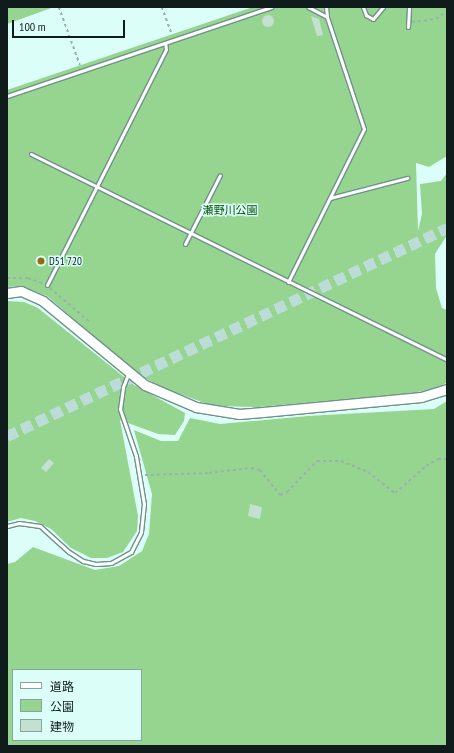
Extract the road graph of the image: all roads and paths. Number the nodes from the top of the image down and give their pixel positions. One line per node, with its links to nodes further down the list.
1 (59, 7): 15 (path)
2 (162, 7): 13 (path)
3 (271, 7): 13 (lane)
4 (308, 7): 10 (lane)
5 (326, 7): 10 (lane)
6 (363, 7): 7 (lane)
7 (382, 7)
8 (409, 7): 11 (lane)
9 (447, 11): 11 (path)
10 (327, 17): 21 (lane)
11 (408, 22): 12 (lane)
12 (408, 27)
13 (174, 40): 14 (lane)
14 (165, 43): 15 (lane); 20 (lane)
15 (82, 71): 16 (lane)
16 (7, 96)
17 (31, 154): 20 (lane)
18 (220, 175): 22 (lane)
19 (406, 178): 21 (lane)
20 (97, 187): 22 (lane); 26 (lane)
21 (330, 198): 25 (lane)
22 (191, 233): 23 (lane); 25 (lane)
23 (185, 244)
24 (7, 278): 26 (path)
25 (288, 282): 29 (lane)
26 (46, 285): 28 (path)
27 (7, 292): 30 (street)
28 (90, 322)
29 (447, 360)
30 (129, 373): 31 (street); 33 (lane)
31 (447, 389)
32 (447, 459): 33 (path)
33 (140, 475): 34 (lane)
34 (7, 526)

